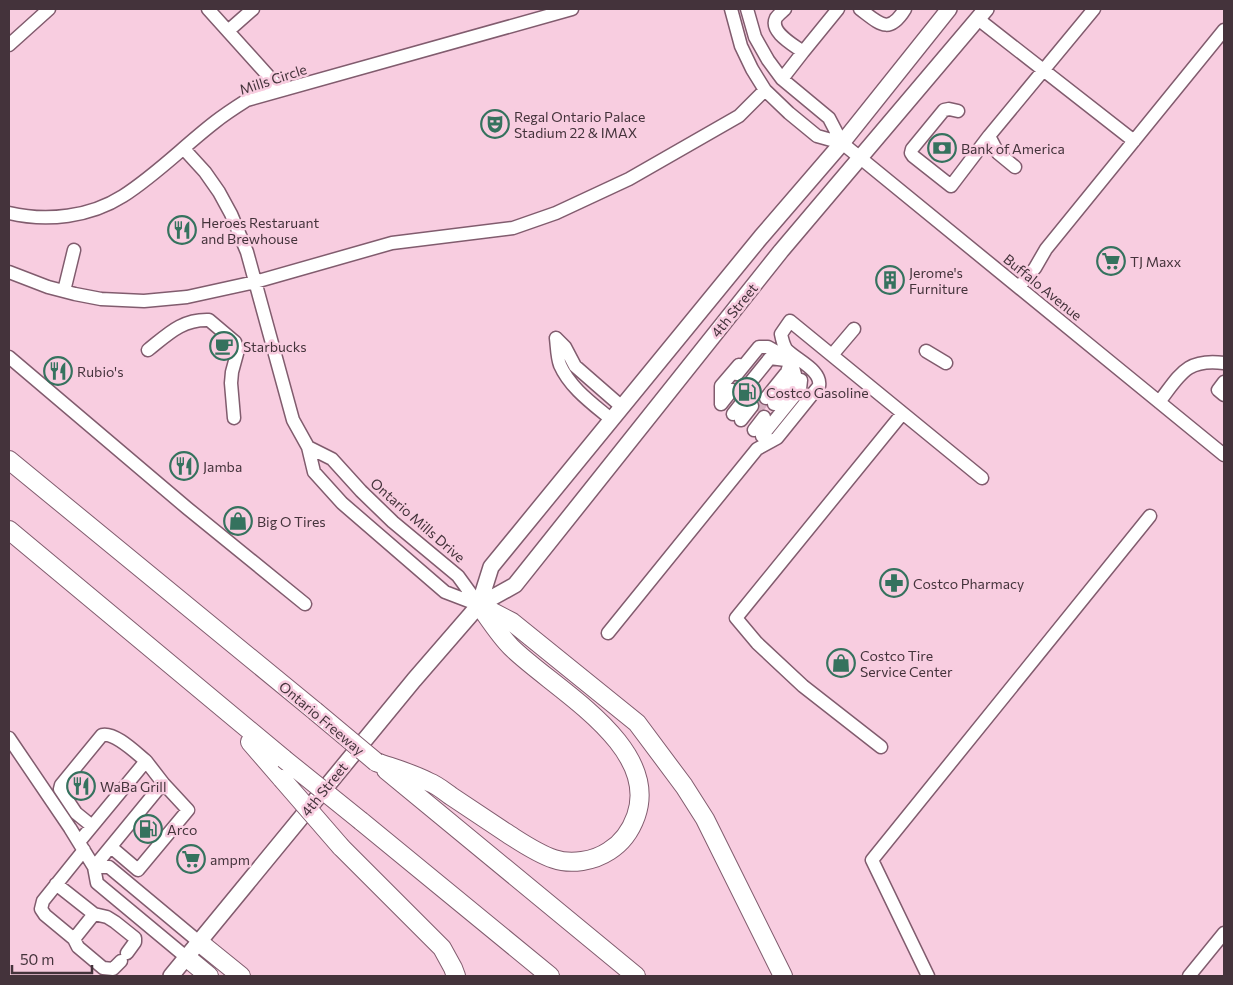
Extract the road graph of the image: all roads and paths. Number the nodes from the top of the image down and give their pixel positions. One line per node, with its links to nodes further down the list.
1 (49, 9): 16 (street)
2 (208, 9): 15 (street)
3 (253, 9): 15 (street)
4 (572, 9): 20 (street, Mills Circle)
5 (732, 9): 21 (street)
6 (747, 9): 19 (street)
7 (784, 9): 17 (street)
8 (838, 9): 17 (street)
9 (860, 9): 10 (street)
10 (905, 9)
11 (949, 9): 25 (main road, 4th Street)
12 (1094, 9): 18 (street)
13 (982, 14): 18 (street); 27 (main road, 4th Street)
14 (1224, 30): 24 (street)
15 (228, 31): 20 (street)
16 (9, 44)
17 (803, 52): 19 (street)
18 (1043, 69): 23 (street); 24 (street)
19 (782, 79): 25 (street)
20 (281, 90): 26 (street, Mills Circle)
21 (765, 90): 25 (street); 32 (street)
22 (958, 111): 23 (street)
23 (988, 136): 28 (street)
24 (1134, 141): 33 (street)
25 (842, 143): 27 (street, Buffalo Avenue); 50 (main road, 4th Street)
26 (184, 149): 29 (street, Mills Circle); 32 (street)
27 (860, 157): 33 (street, Buffalo Avenue); 62 (main road, 4th Street)
28 (1015, 167)
29 (9, 213)
30 (74, 250): 34 (street)
31 (9, 272): 34 (street)
32 (255, 282): 34 (street); 55 (street)
33 (1019, 288): 48 (street, Buffalo Avenue)
34 (64, 291)
35 (854, 329): 39 (street)
36 (759, 347): 41 (street); 46 (street); 54 (street)
37 (148, 350): 52 (street)
38 (926, 351): 42 (street)
39 (832, 355): 41 (street); 51 (street)
40 (9, 357): 61 (street)
41 (793, 358): 44 (street); 46 (street); 46 (street); 63 (street)
42 (946, 363)
43 (1224, 363): 48 (street)
44 (801, 380): 46 (street); 54 (street)
45 (1224, 382): 47 (street)
46 (758, 391)
47 (1224, 395)
48 (1159, 402): 56 (street, Buffalo Avenue)
49 (748, 403): 54 (street); 54 (street); 54 (street)
50 (622, 407): 53 (main road, 4th Street); 53 (street)
51 (902, 414): 58 (street); 66 (street)
52 (234, 418)
53 (612, 420): 62 (main road, 4th Street)
54 (743, 421)
55 (308, 447): 62 (street, Ontario Mills Drive); 62 (street)
56 (1224, 455)
57 (9, 460): 68 (highway, Ontario Freeway, bridge)
58 (982, 478)
59 (1150, 516): 87 (street)
60 (9, 530): 64 (highway)
61 (305, 604)
62 (479, 605): 68 (highway); 78 (main road, 4th Street); 86 (highway)
63 (608, 633)
64 (215, 702): 83 (highway, bridge); 84 (highway, bridge)
65 (9, 738): 71 (street)
66 (881, 747)
67 (146, 761): 69 (street); 70 (street); 70 (street)
68 (401, 777): 85 (highway, Ontario Freeway)
69 (163, 782): 72 (street); 72 (street)
70 (92, 826): 71 (street)
71 (81, 846): 73 (street); 74 (street)
72 (111, 847): 73 (street)
73 (94, 867): 78 (street); 79 (street)
74 (56, 884): 75 (street); 77 (street)
75 (94, 914): 77 (street); 77 (street)
76 (1224, 933): 88 (street)
77 (74, 939)
78 (199, 942): 79 (main road, 4th Street); 82 (highway)
79 (186, 957): 80 (main road, 4th Street); 81 (highway)
80 (171, 976)
81 (209, 976)
82 (241, 976)
83 (456, 976)
84 (550, 976)
85 (636, 976)
86 (783, 976)
87 (928, 976)
88 (1189, 976)

